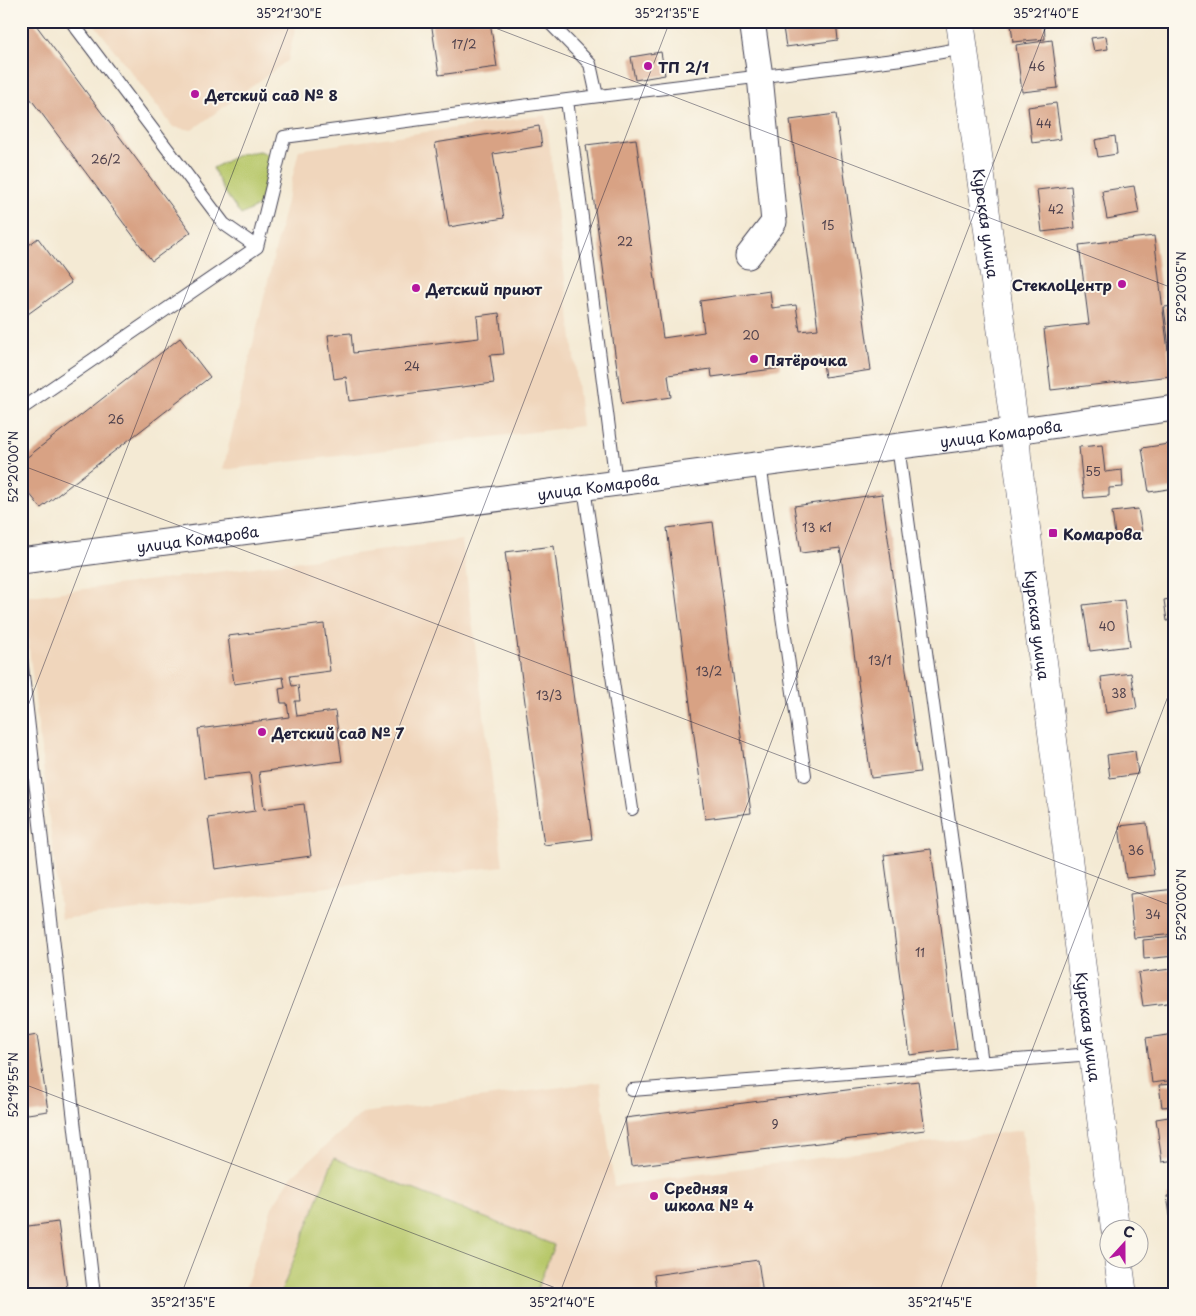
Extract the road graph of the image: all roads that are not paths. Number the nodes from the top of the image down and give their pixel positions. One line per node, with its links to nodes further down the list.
1 (71, 21): 9 (lane)
2 (548, 21): 7 (lane)
3 (752, 21): 6 (street)
4 (960, 21): 5 (main road, Курская улица)
5 (964, 48): 6 (lane); 13 (main road, Курская улица)
6 (760, 76): 7 (lane); 10 (street)
7 (597, 96): 8 (lane)
8 (567, 100): 9 (lane); 16 (lane)
9 (257, 247): 12 (lane)
10 (748, 256)
11 (1175, 408): 13 (street, улица Комарова)
12 (21, 409)
13 (1015, 431): 14 (street, улица Комарова); 22 (main road, Курская улица)
14 (898, 446): 15 (street, улица Комарова); 23 (lane)
15 (760, 464): 16 (street, улица Комарова); 20 (lane)
16 (616, 483): 17 (street, улица Комарова)
17 (584, 488): 18 (street, улица Комарова); 21 (lane)
18 (21, 561)
19 (21, 658): 27 (lane)
20 (804, 775)
21 (632, 809)
22 (1092, 1054): 23 (lane); 25 (main road, Курская улица)
23 (982, 1063): 24 (lane)
24 (632, 1090)
25 (1114, 1218)
26 (1119, 1268): 28 (main road)
27 (94, 1295)
28 (1123, 1295)

